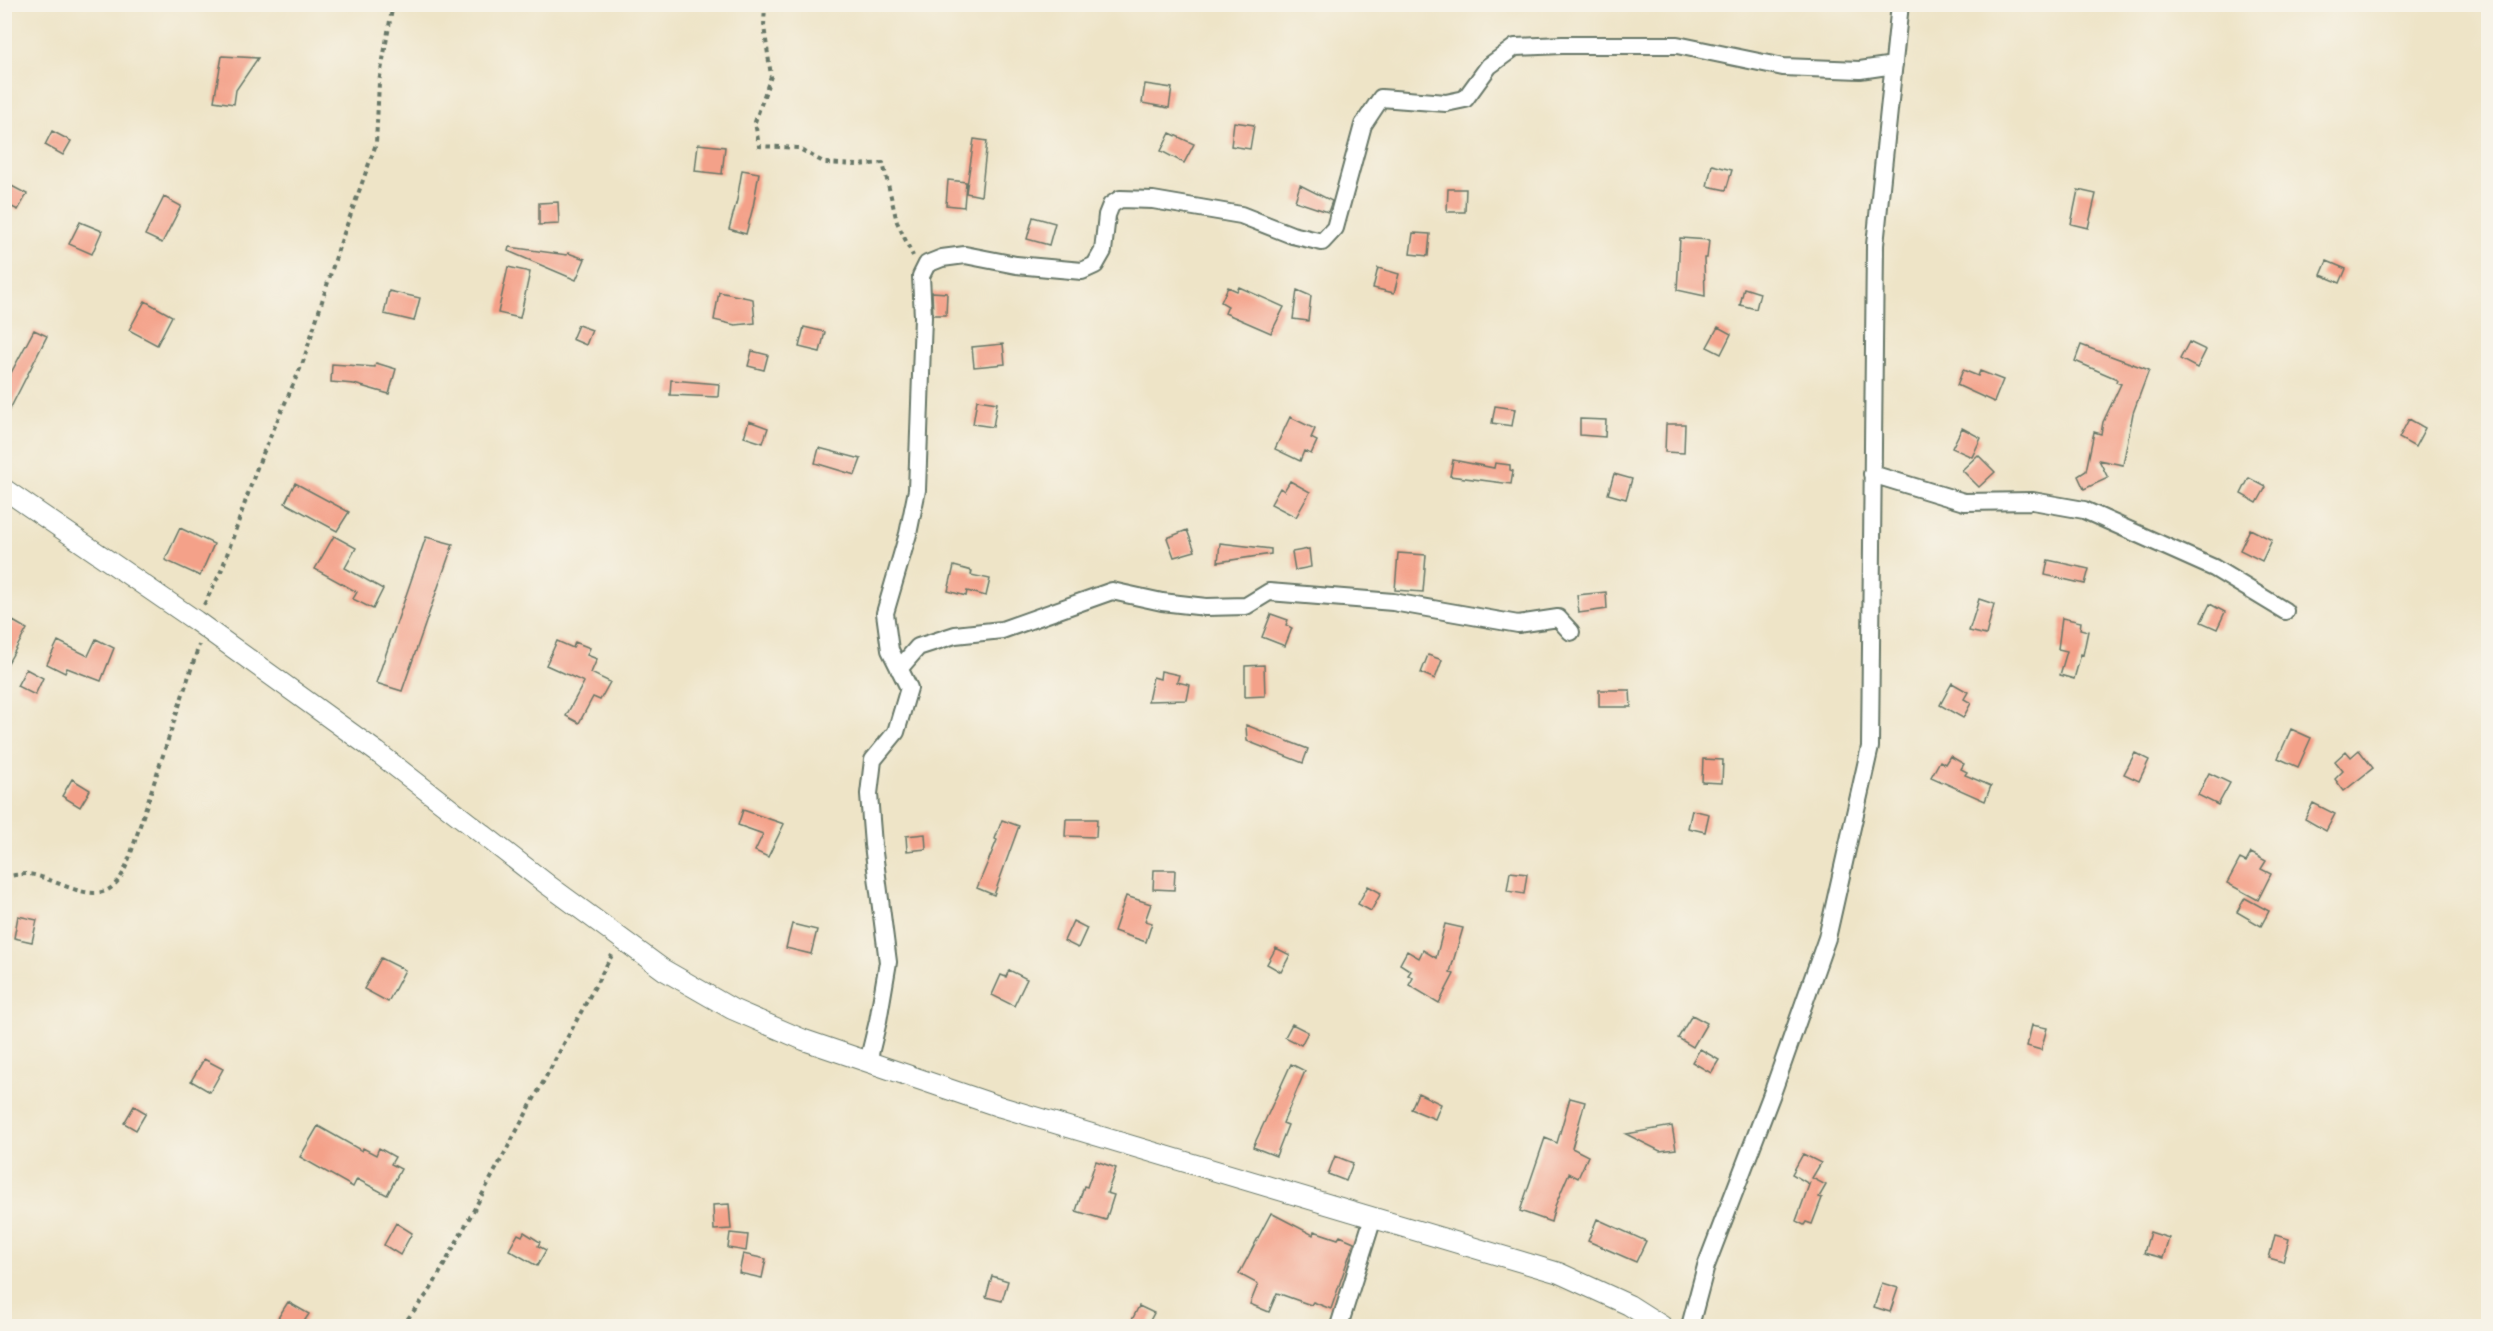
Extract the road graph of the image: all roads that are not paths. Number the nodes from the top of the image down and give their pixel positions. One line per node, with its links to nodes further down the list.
1 (1900, 4): 2 (street)
2 (1894, 65): 3 (street); 7 (street)
3 (1872, 474): 5 (street); 12 (street)
4 (4, 489): 8 (street)
5 (2285, 611)
6 (1571, 632): 7 (street)
7 (899, 669): 8 (street)
8 (868, 1062): 9 (street)
9 (1373, 1218): 10 (street); 11 (street)
10 (1339, 1326)
11 (1662, 1326)
12 (1690, 1326)

